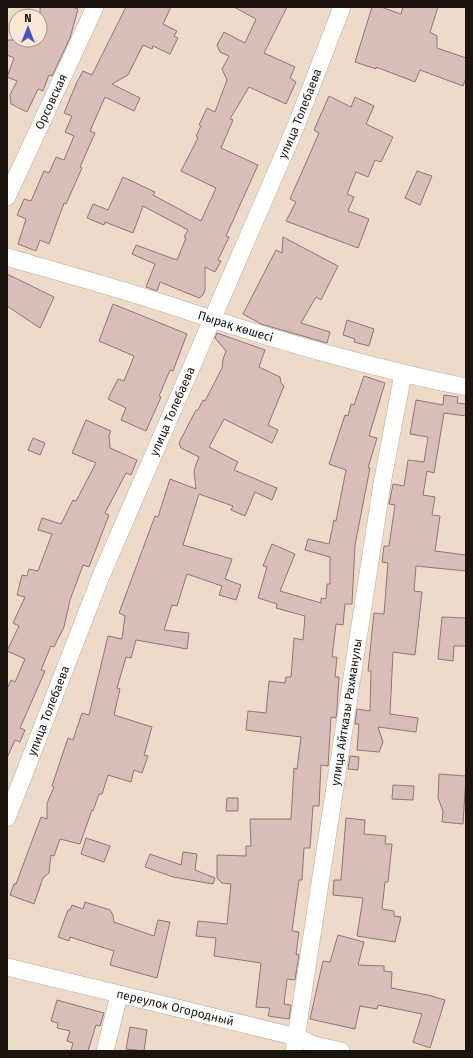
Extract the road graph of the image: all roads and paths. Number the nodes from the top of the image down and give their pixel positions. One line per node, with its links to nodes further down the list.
1 (95, 7): 3 (street, Орсовская)
2 (342, 7): 5 (street, улица Толебаева)
3 (7, 197)
4 (7, 257): 5 (street, Пырақ көшесі)
5 (211, 320): 6 (street, Пырақ көшесі); 8 (street, улица Толебаева)
6 (402, 374): 7 (street, Пырақ көшесі); 11 (street, улица Айтказы Рахманулы)
7 (466, 387)
8 (7, 818)
9 (7, 967): 10 (street, переулок Огородный)
10 (119, 995): 11 (street, переулок Огородный); 12 (street)
11 (295, 1044): 13 (street, переулок Огородный)
12 (105, 1051)
13 (341, 1051)

